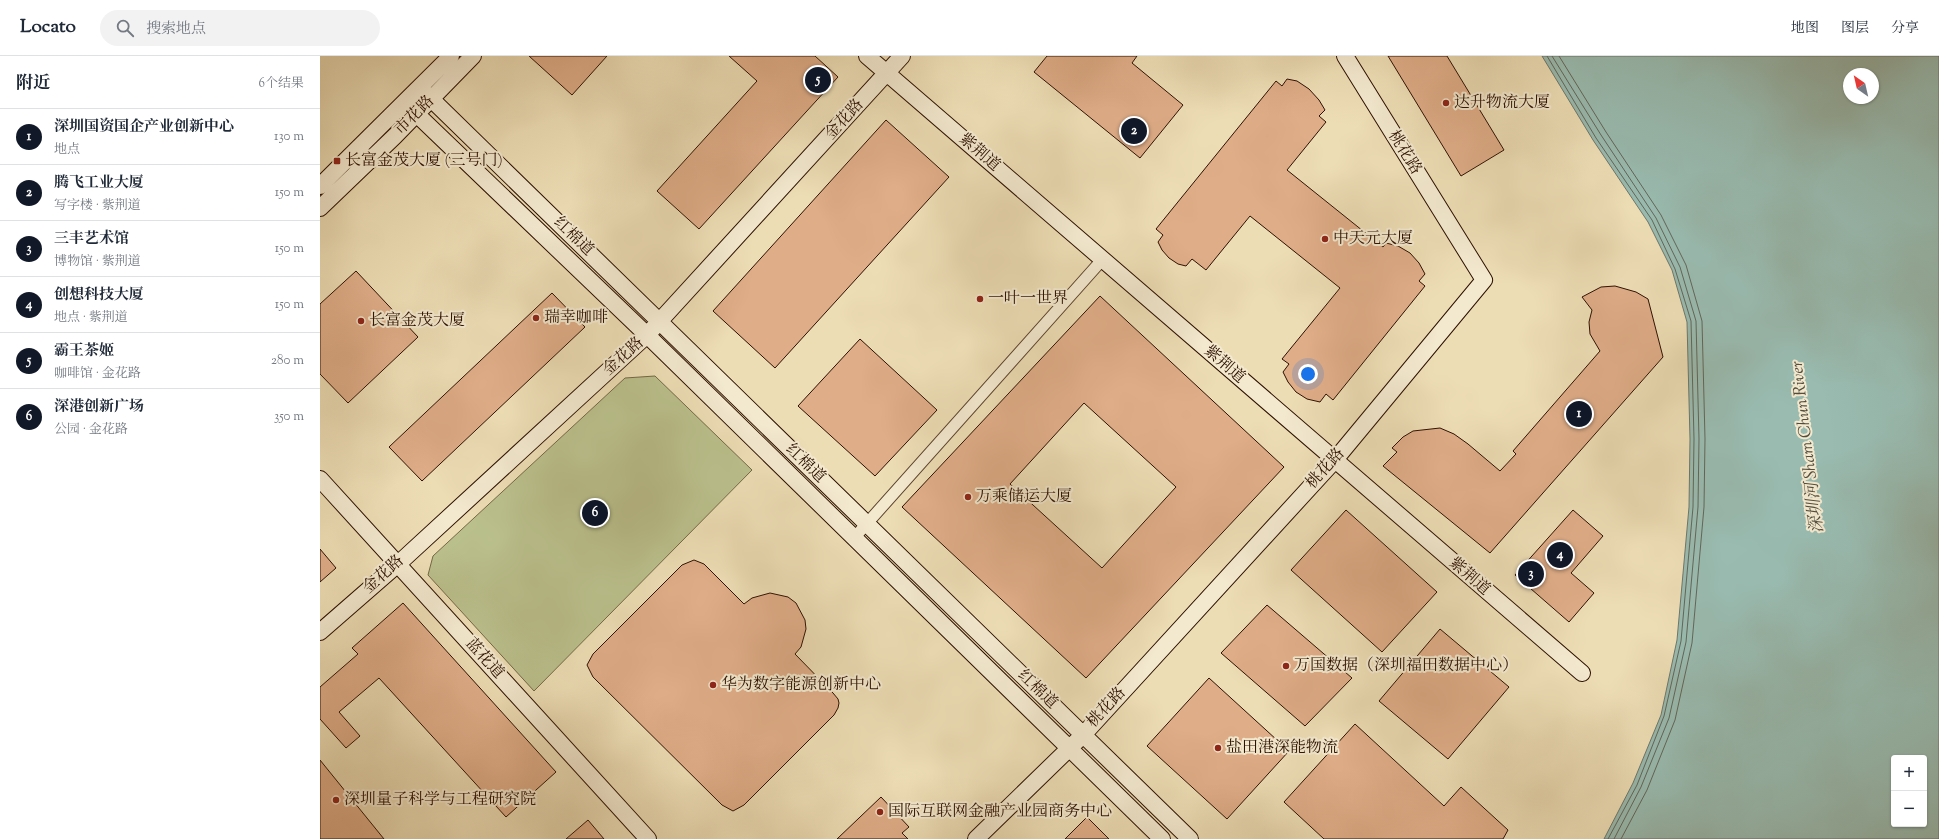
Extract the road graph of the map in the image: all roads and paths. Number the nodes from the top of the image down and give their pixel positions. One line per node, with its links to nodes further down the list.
1 (451, 56): 7 (main road, 市花路)
2 (473, 56): 7 (main road, 市花路)
3 (867, 56): 6 (main road, 紫荆道)
4 (902, 56): 6 (main road, 金花路)
5 (1345, 56): 14 (main road, 桃花路)
6 (887, 74): 11 (main road, 紫荆道); 12 (main road, 金花路)
7 (426, 94): 8 (main road, 市花路); 12 (main road, 红棉道)
8 (411, 109): 9 (main road, 市花路); 10 (main road, 市花路); 13 (main road, 红棉道)
9 (320, 186)
10 (320, 208)
11 (1102, 260): 14 (main road, 紫荆道); 16 (street)
12 (660, 323): 13 (main road, 金花路); 16 (main road, 红棉道)
13 (647, 336): 17 (main road, 红棉道); 18 (main road, 金花路)
14 (1334, 461): 20 (main road, 紫荆道); 21 (main road, 桃花路)
15 (320, 479): 18 (main road, 蓝花道)
16 (867, 524): 17 (street); 21 (main road, 红棉道)
17 (854, 538): 22 (main road, 红棉道)
18 (398, 564): 19 (main road, 金花路); 23 (main road, 蓝花道)
19 (320, 632)
20 (1582, 674)
21 (1083, 735): 22 (main road, 桃花路); 26 (main road, 红棉道)
22 (1070, 748): 24 (main road, 桃花路); 25 (main road, 红棉道)
23 (648, 839)
24 (976, 839)
25 (1162, 839)
26 (1190, 839)

